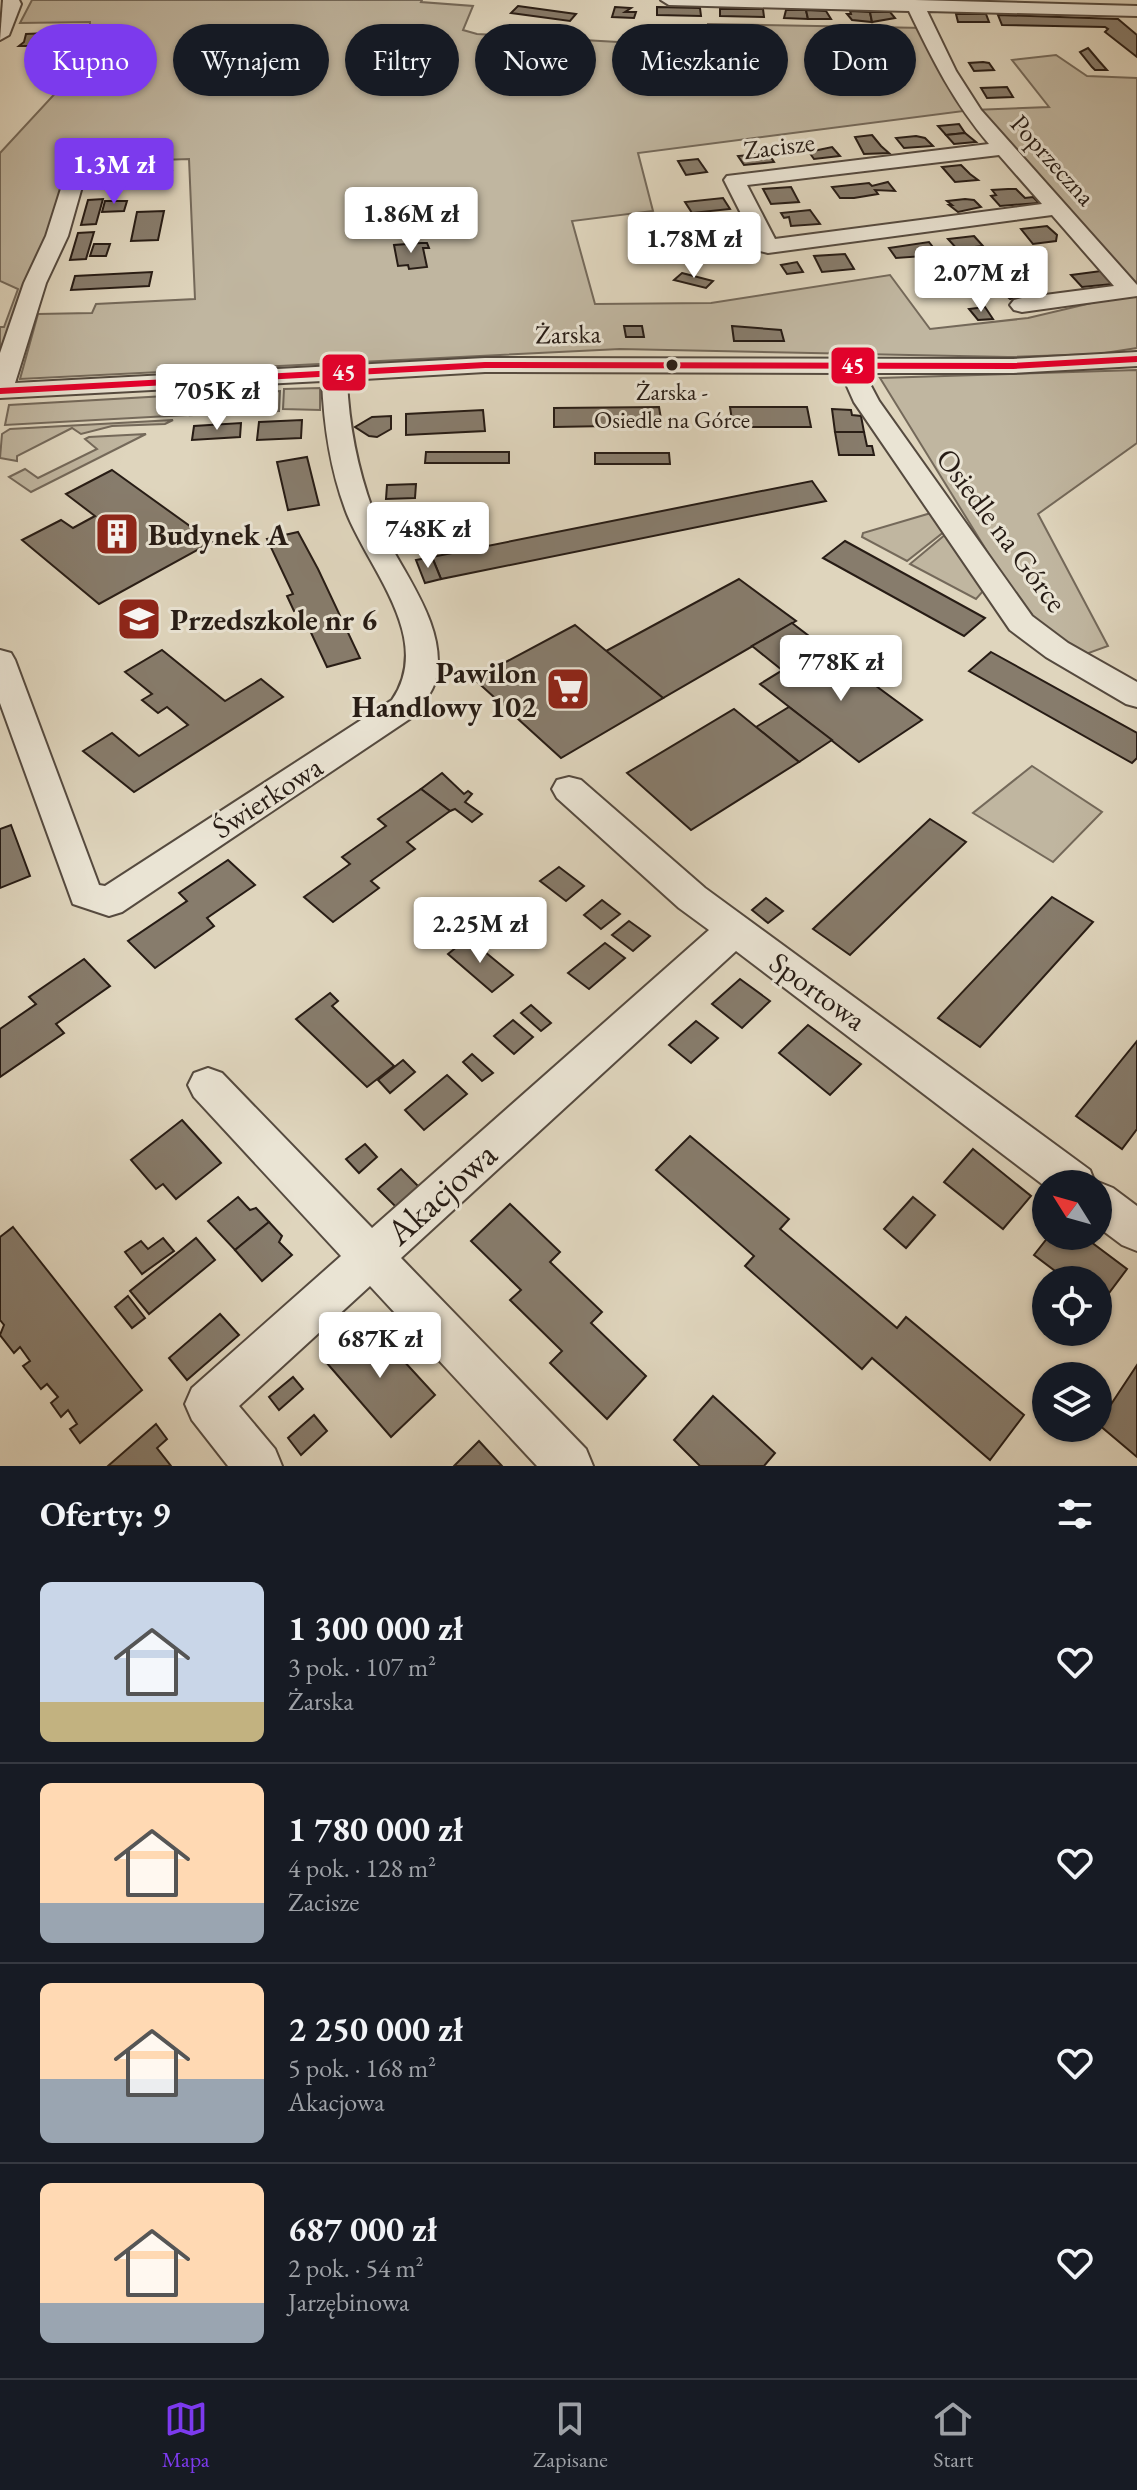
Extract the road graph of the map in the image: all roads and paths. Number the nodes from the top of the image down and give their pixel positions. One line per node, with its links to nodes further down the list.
1 (11, 0): 9 (street)
2 (669, 0): 4 (street)
3 (1029, 0): 7 (street)
4 (744, 1): 5 (street)
5 (921, 3): 7 (street); 10 (street, Poprzeczna)
6 (1137, 3): 7 (street)
7 (1121, 6): 8 (street)
8 (1137, 26)
9 (0, 35)
10 (1004, 148): 12 (street, Poprzeczna); 12 (street, Zacisze)
11 (75, 176): 17 (street)
12 (1058, 208): 13 (street, Poprzeczna)
13 (1022, 305)
14 (1137, 359): 15 (street, Żarska)
15 (857, 365): 16 (street, Żarska); 19 (street, Osiedle na Górce)
16 (334, 374): 17 (street, Żarska); 18 (street, Świerkowa)
17 (0, 390)
18 (0, 660)
19 (1137, 696)
20 (569, 789): 21 (street, Sportowa)
21 (734, 930): 23 (street, Sportowa); 26 (street, Akacjowa)
22 (208, 1085): 26 (street)
23 (1056, 1170)
24 (1112, 1212): 25 (street)
25 (1137, 1231)
26 (370, 1256): 27 (street, Akacjowa); 28 (street)
27 (258, 1466)
28 (569, 1466)

